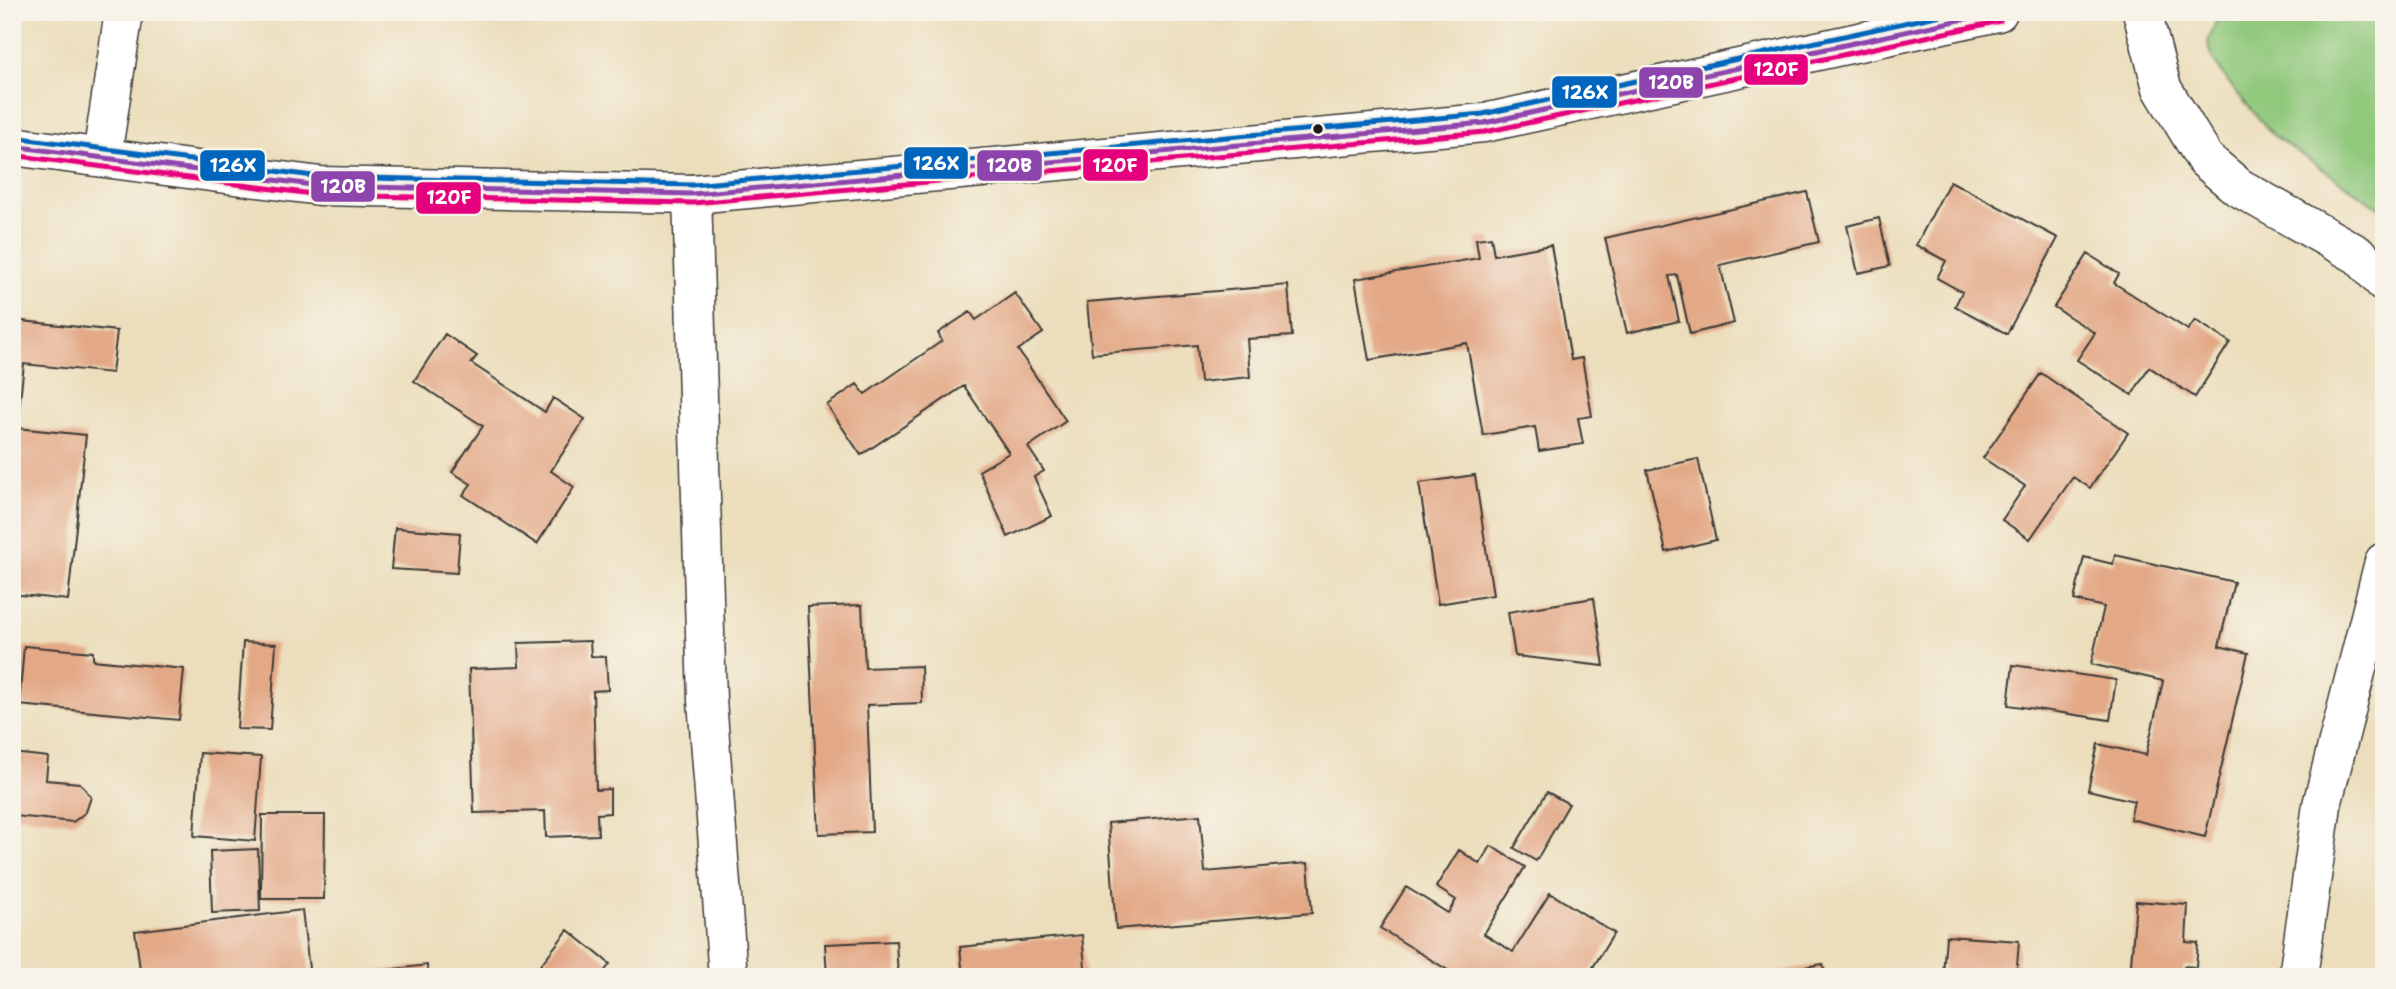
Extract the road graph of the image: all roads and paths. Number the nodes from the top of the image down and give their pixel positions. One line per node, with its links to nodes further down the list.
1 (124, 12): 5 (main road)
2 (1998, 12): 6 (main road)
3 (2142, 12): 7 (main road)
4 (12, 146): 5 (main road)
5 (102, 156): 6 (main road)
6 (692, 194): 9 (main road)
7 (2384, 282)
8 (2384, 562): 10 (main road)
9 (728, 977)
10 (2298, 977)

